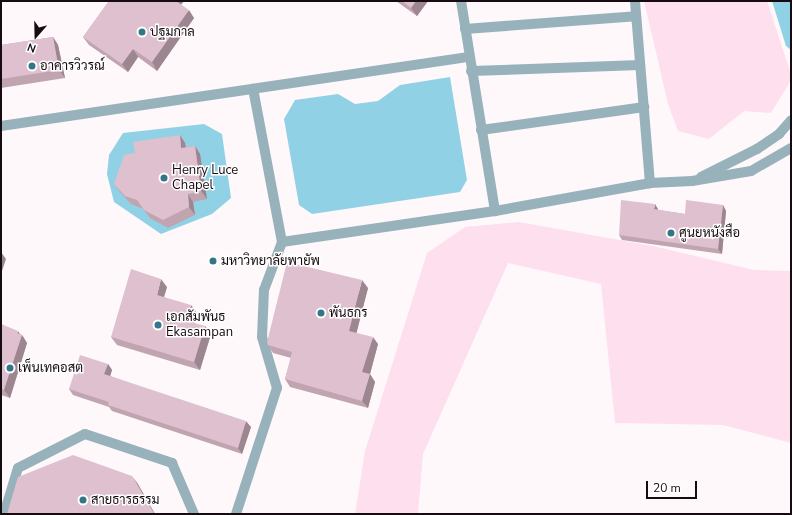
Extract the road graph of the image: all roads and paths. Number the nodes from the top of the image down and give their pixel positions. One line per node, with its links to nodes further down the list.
1 (461, 1): 4 (lane)
2 (635, 1): 3 (lane)
3 (636, 16): 4 (lane); 6 (lane)
4 (465, 29): 5 (lane)
5 (469, 57): 7 (lane); 8 (lane)
6 (640, 65): 7 (lane); 9 (lane)
7 (471, 70): 12 (lane)
8 (253, 89): 11 (lane); 17 (lane)
9 (644, 107): 12 (lane); 15 (lane)
10 (791, 120): 14 (lane)
11 (1, 126)
12 (481, 130): 16 (lane)
13 (791, 148): 14 (lane)
14 (692, 181): 15 (lane)
15 (650, 183): 16 (lane)
16 (495, 211): 17 (lane)
17 (282, 242): 20 (lane)
18 (4, 514): 19 (lane)
19 (194, 514)
20 (236, 514)

